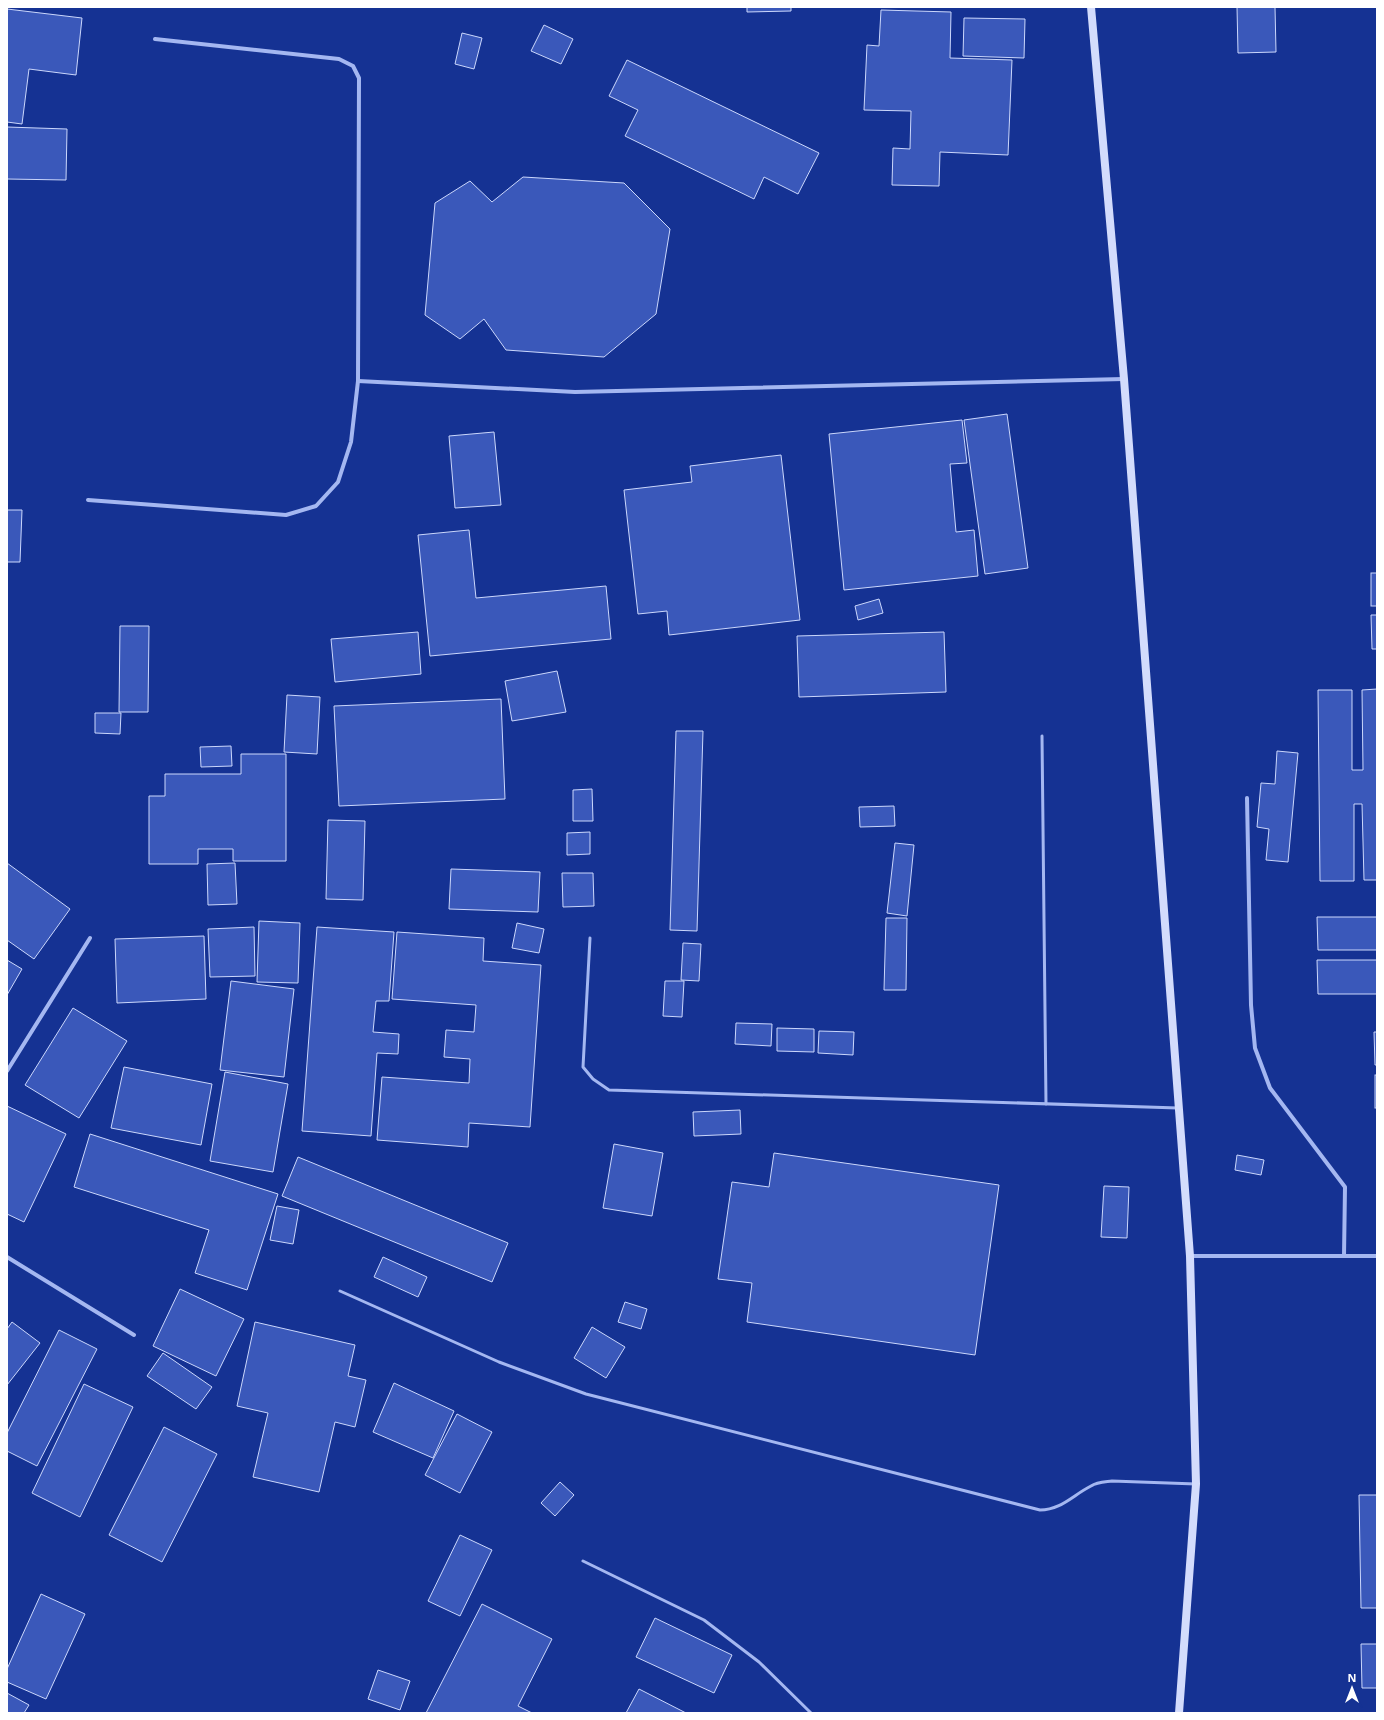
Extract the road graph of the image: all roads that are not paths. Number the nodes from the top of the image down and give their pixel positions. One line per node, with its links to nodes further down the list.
1 (1091, 7): 3 (main road)
2 (155, 39): 4 (street)
3 (1124, 379): 4 (street); 12 (main road)
4 (358, 381): 5 (street)
5 (88, 500)
6 (1042, 736): 11 (lane)
7 (1247, 798): 14 (street)
8 (90, 938): 10 (street)
9 (590, 938): 11 (lane)
10 (7, 1071)
11 (1046, 1104): 12 (lane)
12 (1178, 1108): 13 (main road)
13 (1190, 1256): 14 (street); 19 (main road)
14 (1344, 1256): 15 (street)
15 (1377, 1256)
16 (7, 1257): 18 (street)
17 (340, 1291): 19 (lane)
18 (134, 1335)
19 (1196, 1484): 22 (main road)
20 (583, 1561): 21 (lane)
21 (811, 1713)
22 (1179, 1713)

